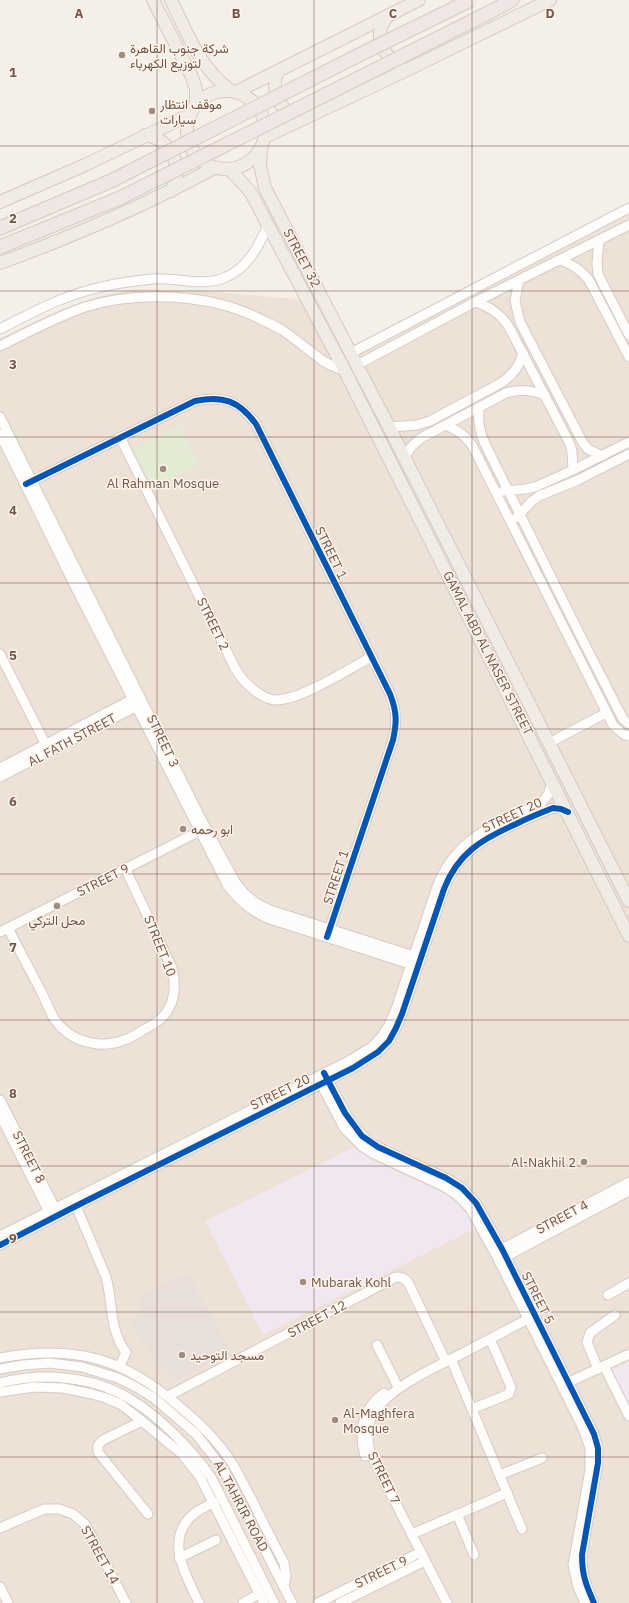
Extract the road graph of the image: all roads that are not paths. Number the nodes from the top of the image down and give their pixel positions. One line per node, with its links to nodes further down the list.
1 (153, 0): 11 (main road)
2 (171, 0): 10 (main road)
3 (419, 0): 7 (main road)
4 (471, 0): 25 (highway, bridge)
5 (512, 0): 27 (highway, bridge)
6 (550, 0): 8 (main road)
7 (387, 17): 8 (main road); 9 (main road)
8 (409, 69): 13 (main road)
9 (278, 71): 10 (main road); 13 (main road)
10 (233, 91): 11 (main road); 15 (main road)
11 (196, 104): 12 (main road)
12 (189, 116): 14 (main road); 16 (main road)
13 (305, 118): 15 (main road)
14 (146, 135): 19 (main road); 21 (main road)
15 (263, 142): 17 (main road); 18 (main road, STREET 32)
16 (214, 168): 17 (main road); 19 (main road)
17 (229, 169): 20 (main road, STREET 32)
18 (265, 188): 20 (main road); 41 (main road, STREET 32)
19 (171, 192): 29 (main road)
20 (251, 193): 24 (main road, STREET 32)
21 (0, 202)
22 (629, 208): 41 (street)
23 (629, 225): 26 (street)
24 (268, 226): 38 (street); 45 (main road, STREET 32)
25 (0, 228)
26 (599, 240): 28 (street); 30 (street)
27 (0, 247)
28 (560, 260): 31 (street); 32 (street)
29 (0, 263)
30 (598, 274): 32 (street); 35 (street)
31 (519, 280): 33 (street); 36 (street)
32 (589, 280): 43 (street)
33 (475, 302): 37 (street); 44 (street)
34 (629, 313): 35 (street)
35 (618, 314): 39 (street)
36 (520, 322): 37 (street); 55 (street)
37 (509, 327): 42 (street)
38 (0, 329)
39 (629, 335)
40 (0, 346): 45 (street)
41 (351, 353): 44 (main road, STREET 32)
42 (523, 353): 46 (street); 48 (street)
43 (629, 357)
44 (358, 365): 53 (main road, GAMAL ABD AL NASER STREET)
45 (345, 371): 71 (main road, GAMAL ABD AL NASER STREET)
46 (501, 383): 47 (street); 51 (street)
47 (506, 393): 48 (street); 49 (street)
48 (545, 395): 57 (street)
49 (479, 407): 52 (street); 65 (street)
50 (0, 417): 63 (street, STREET 3)
51 (435, 418): 52 (street); 53 (street)
52 (442, 426): 61 (street); 66 (street)
53 (389, 428): 61 (main road, GAMAL ABD AL NASER STREET)
54 (0, 434): 63 (street, STREET 3)
55 (579, 436): 57 (street); 60 (street)
56 (120, 437): 63 (street, STREET 1); 75 (street, STREET 1); 75 (street, STREET 2)
57 (569, 442): 62 (street)
58 (629, 442): 60 (street)
59 (629, 454): 67 (street)
60 (602, 456): 62 (street)
61 (404, 457): 70 (main road, GAMAL ABD AL NASER STREET)
62 (573, 470): 64 (street)
63 (29, 483): 76 (street, STREET 3)
64 (535, 487): 65 (street); 67 (street)
65 (508, 490): 66 (street); 68 (street)
66 (495, 492): 69 (street)
67 (539, 496): 68 (street)
68 (520, 514): 69 (street); 78 (street)
69 (511, 524): 77 (street)
70 (485, 618): 71 (main road); 72 (main road, GAMAL ABD AL NASER STREET)
71 (473, 625): 73 (main road, GAMAL ABD AL NASER STREET)
72 (499, 644): 73 (main road); 80 (main road, GAMAL ABD AL NASER STREET)
73 (485, 650): 84 (main road, GAMAL ABD AL NASER STREET)
74 (0, 655): 81 (street)
75 (371, 657): 90 (street, STREET 1)
76 (138, 701): 81 (street, AL FATH STREET); 86 (street, STREET 3)
77 (606, 712): 79 (street); 80 (street)
78 (629, 724)
79 (629, 736)
80 (549, 742): 88 (main road, GAMAL ABD AL NASER STREET)
81 (47, 748): 82 (street, AL FATH STREET); 83 (street, AL FATH STREET)
82 (0, 768)
83 (0, 776)
84 (552, 779): 85 (main road, GAMAL ABD AL NASER STREET); 92 (street, STREET 20)
85 (568, 812): 91 (main road, GAMAL ABD AL NASER STREET); 92 (street, STREET 20)
86 (202, 830): 87 (street, STREET 9); 90 (street, STREET 3)
87 (125, 868): 89 (street, STREET 9); 89 (street, STREET 10)
88 (629, 901)
89 (4, 930)
90 (328, 933): 92 (street, STREET 3)
91 (629, 936)
92 (416, 962): 93 (street, STREET 20)
93 (322, 1079): 98 (street, STREET 20); 99 (street, STREET 20); 102 (street, STREET 5)
94 (0, 1100): 99 (street, STREET 8)
95 (0, 1115): 99 (street, STREET 8)
96 (629, 1182): 102 (street, STREET 4)
97 (629, 1191): 102 (street, STREET 4)
98 (76, 1206): 99 (street, STREET 20); 112 (street)
99 (53, 1213): 100 (street, STREET 20); 101 (street, STREET 20)
100 (0, 1236)
101 (0, 1245)
102 (500, 1255): 106 (street, STREET 5)
103 (629, 1283): 104 (street)
104 (608, 1295)
105 (615, 1315): 113 (street)
106 (531, 1318): 107 (street, STREET 7); 116 (street, STREET 5)
107 (490, 1339): 111 (street, STREET 7); 120 (street)
108 (377, 1345): 117 (street)
109 (629, 1354): 113 (street)
110 (0, 1358): 112 (street)
111 (449, 1360): 117 (street, STREET 7); 119 (street, STREET 12); 120 (street)
112 (120, 1366): 119 (street)
113 (601, 1367): 116 (street); 121 (street)
114 (0, 1369): 139 (street, AL TAHRIR ROAD)
115 (0, 1383): 137 (street, AL TAHRIR ROAD)
116 (566, 1384): 151 (street, STREET 5); 152 (street, STREET 5)
117 (398, 1387): 124 (street, STREET 7); 124 (street)
118 (0, 1392): 122 (street)
119 (168, 1396): 139 (street)
120 (472, 1408): 125 (street)
121 (629, 1416)
122 (142, 1421): 127 (street); 128 (street)
123 (542, 1458): 125 (street)
124 (378, 1468): 132 (street, STREET 7)
125 (500, 1475): 126 (street)
126 (507, 1493): 129 (street); 131 (street)
127 (214, 1502): 136 (street); 137 (street)
128 (148, 1514)
129 (457, 1514): 132 (street); 134 (street)
130 (0, 1528): 142 (street, STREET 14)
131 (522, 1529)
132 (412, 1534): 135 (street, STREET 7)
133 (216, 1540): 136 (street)
134 (474, 1555)
135 (423, 1557): 148 (street, STREET 9); 149 (street, STREET 9); 150 (street, STREET 7)
136 (179, 1558): 143 (street)
137 (246, 1558): 140 (street); 146 (street, AL TAHRIR ROAD)
138 (0, 1586): 141 (street)
139 (284, 1587): 147 (street, AL TAHRIR ROAD)
140 (259, 1594): 144 (street); 145 (street)
141 (8, 1603)
142 (126, 1603)
143 (199, 1603)
144 (243, 1603)
145 (264, 1603)
146 (274, 1603)
147 (292, 1603)
148 (318, 1603)
149 (340, 1603)
150 (447, 1603)
151 (585, 1603)
152 (594, 1603)

